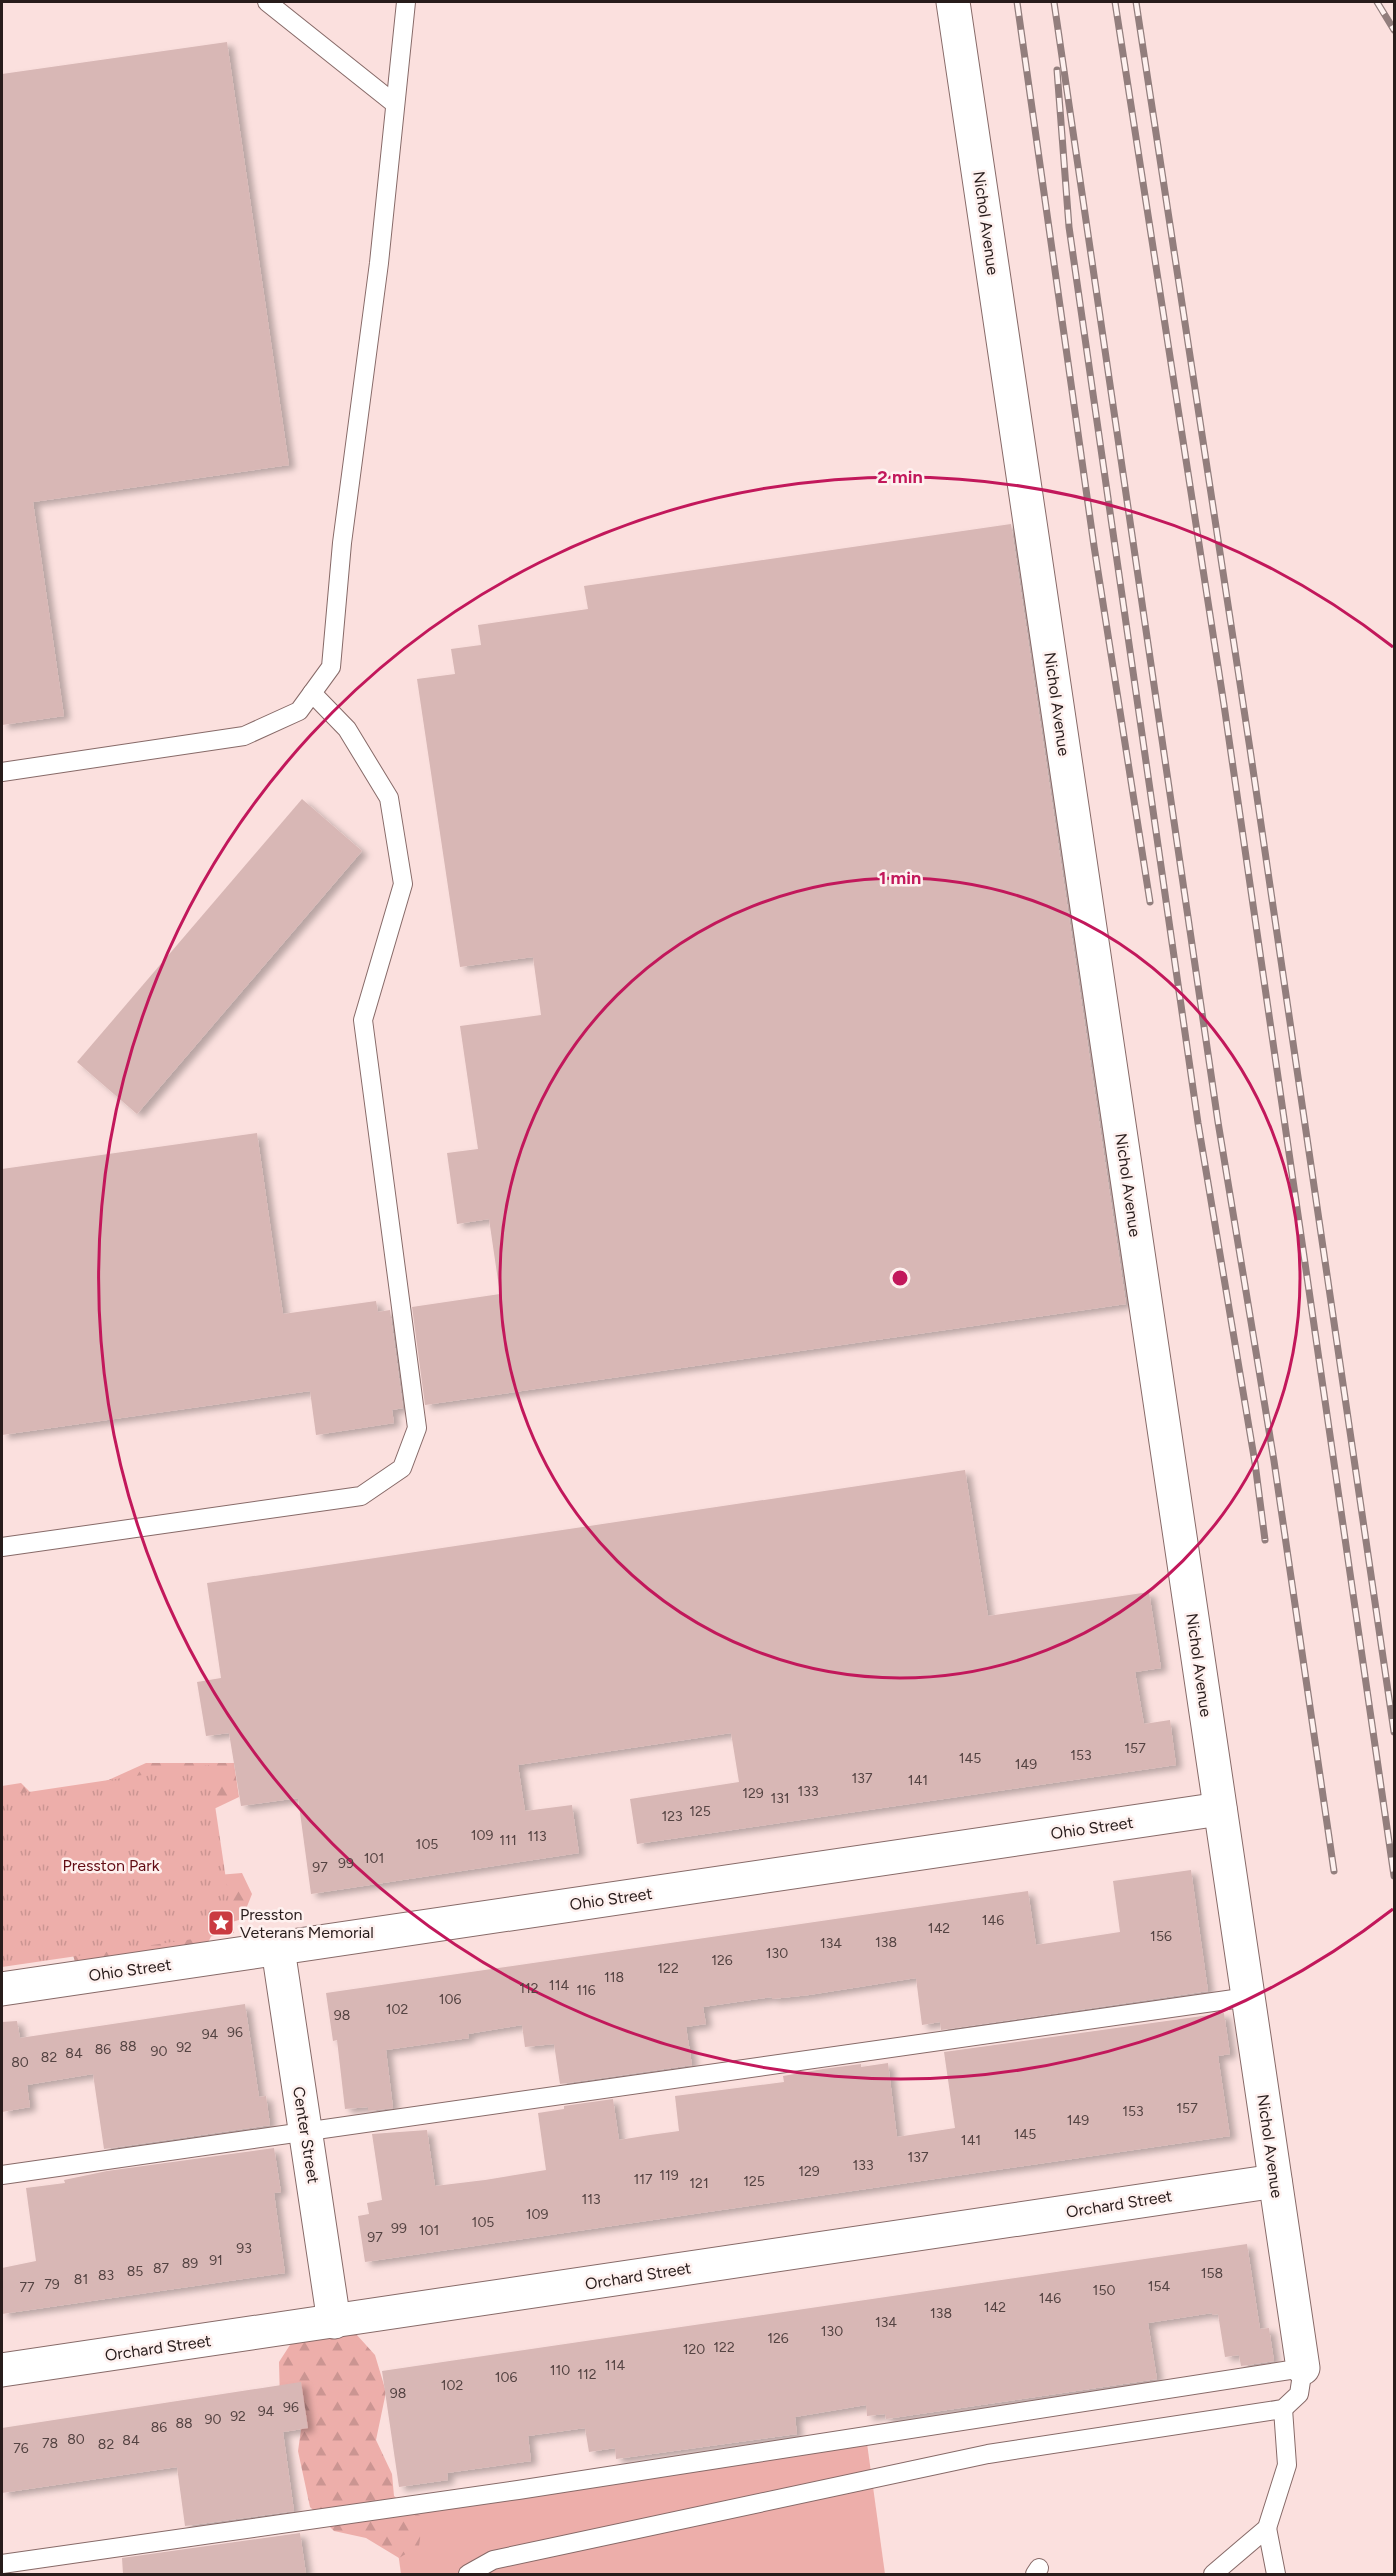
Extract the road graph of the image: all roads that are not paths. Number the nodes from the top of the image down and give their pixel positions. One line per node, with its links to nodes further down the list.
1 (267, 2): 4 (lane)
2 (406, 2): 4 (lane)
3 (953, 2): 8 (street, Nichol Avenue)
4 (395, 104): 5 (lane)
5 (312, 693): 6 (lane); 7 (lane)
6 (2, 771)
7 (2, 1547)
8 (1220, 1809): 9 (street, Ohio Street); 11 (street, Nichol Avenue)
9 (279, 1949): 10 (street, Ohio Street); 12 (street, Center Street)
10 (2, 1989)
11 (1248, 1997): 12 (lane); 14 (street, Nichol Avenue)
12 (305, 2130): 13 (lane); 15 (street, Center Street)
13 (2, 2175)
14 (1275, 2181): 15 (street, Orchard Street); 16 (street, Nichol Avenue)
15 (334, 2322): 17 (street, Orchard Street)
16 (1303, 2368): 18 (lane); 20 (lane)
17 (2, 2370)
18 (1283, 2409): 19 (lane); 21 (lane)
19 (1267, 2528): 22 (lane); 23 (lane)
20 (2, 2564)
21 (468, 2574)
22 (1212, 2574)
23 (1276, 2574)

